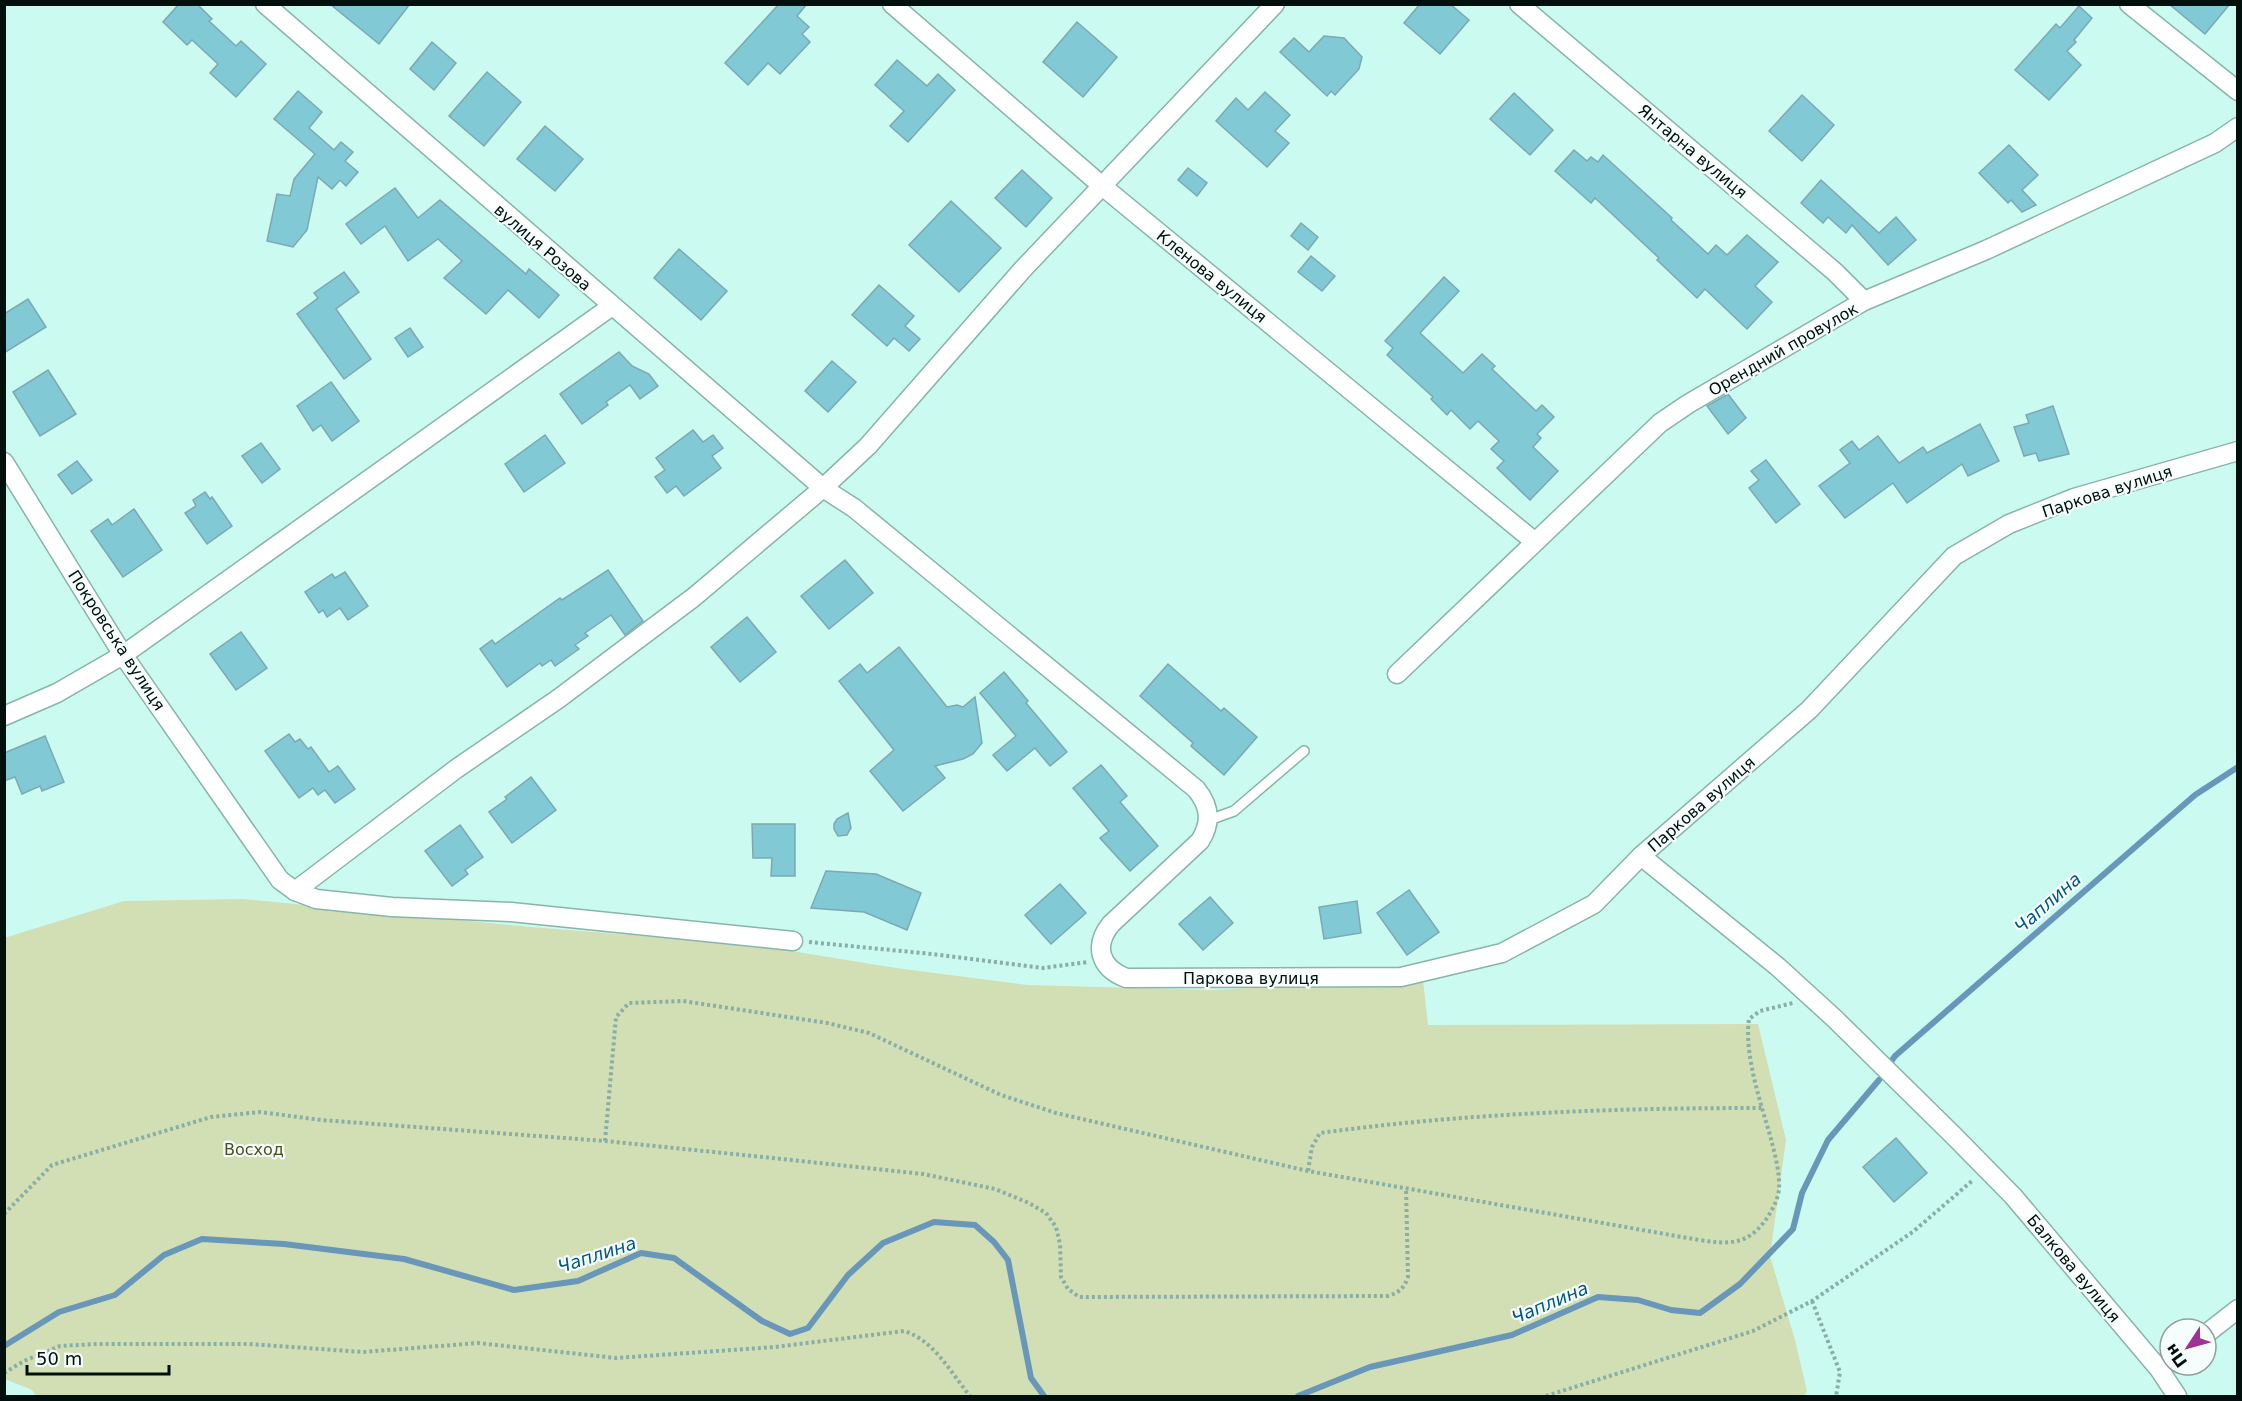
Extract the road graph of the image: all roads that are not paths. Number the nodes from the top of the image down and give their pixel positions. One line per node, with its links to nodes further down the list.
1 (265, 4): 10 (street, вулиця Розова)
2 (892, 4): 8 (street, Кленова вулиця)
3 (1275, 4): 8 (street)
4 (1519, 4): 9 (street, Янтарна вулиця)
5 (2129, 4): 6 (street)
6 (2238, 91)
7 (2238, 127): 9 (street, Орендний провулок)
8 (1101, 185): 13 (street); 14 (street, Кленова вулиця)
9 (1864, 301): 14 (street, Орендний провулок)
10 (612, 306): 13 (street, вулиця Розова); 15 (street)
11 (2238, 451): 20 (street, Паркова вулиця)
12 (4, 462): 15 (street, Покровська вулиця)
13 (823, 488): 19 (street, вулиця Розова); 21 (street)
14 (1535, 542): 16 (street, Орендний провулок)
15 (123, 655): 17 (street); 21 (street, Покровська вулиця)
16 (1397, 674)
17 (4, 716)
18 (1304, 751): 19 (lane)
19 (1209, 820): 20 (street, Паркова вулиця)
20 (1641, 856): 25 (street, Балкова вулиця)
21 (295, 891): 22 (street)
22 (793, 941)
23 (2238, 1309): 24 (street)
24 (2218, 1325)
25 (2158, 1358)
26 (2169, 1377): 27 (street, Балкова вулиця)
27 (2177, 1396)

